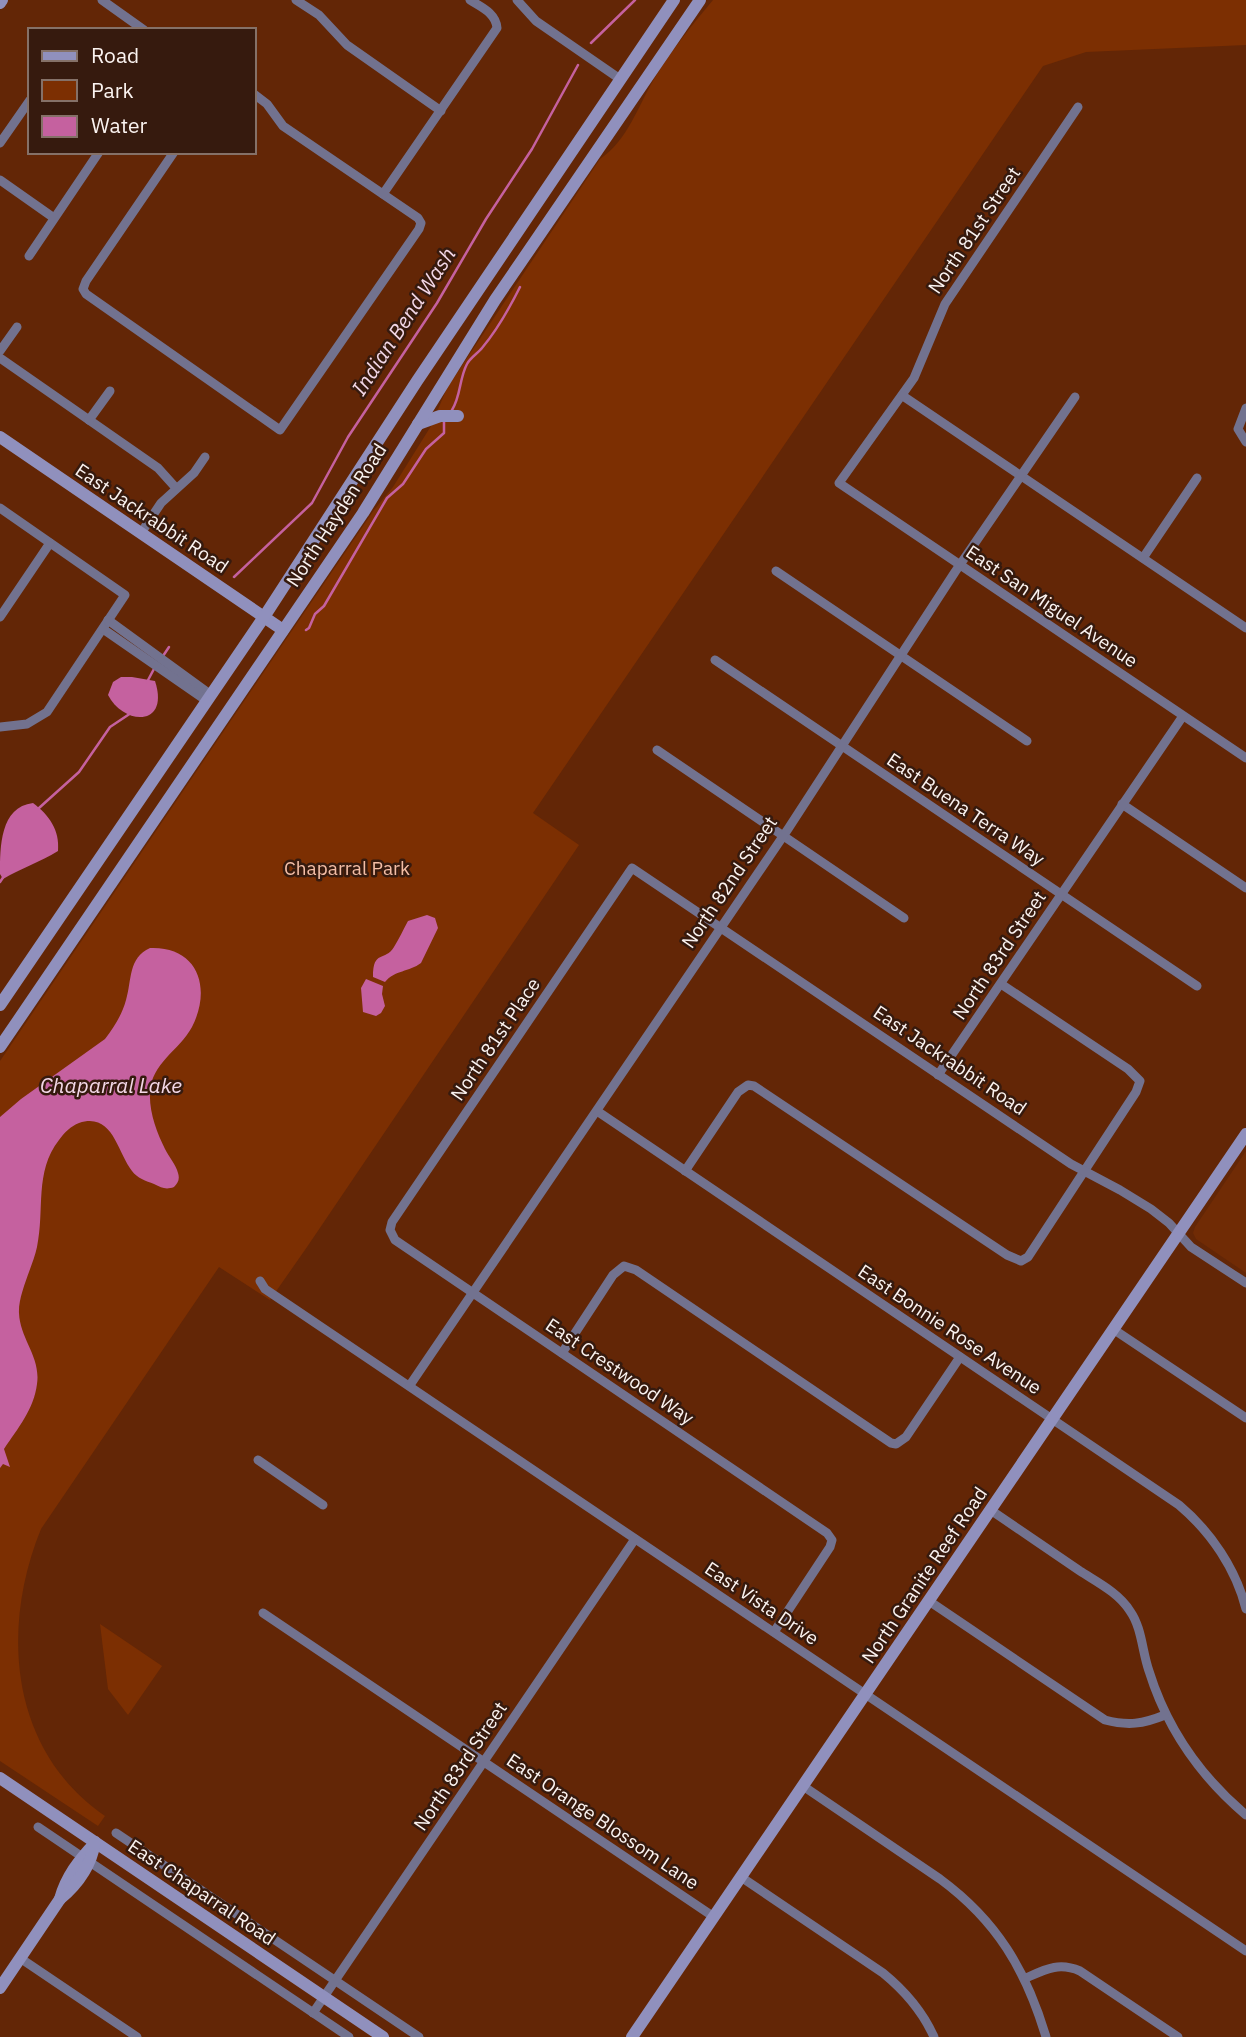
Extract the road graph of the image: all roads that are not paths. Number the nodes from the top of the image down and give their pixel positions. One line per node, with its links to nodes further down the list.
1 (102, 0): 7 (street)
2 (296, 0): 12 (street)
3 (470, 0): 12 (street)
4 (517, 0): 8 (street)
5 (674, 0): 8 (main road, North Hayden Road)
6 (700, 0): 29 (main road, North Hayden Road)
7 (141, 28)
8 (620, 79): 44 (main road, North Hayden Road)
9 (256, 96): 17 (street)
10 (28, 103): 13 (street)
11 (1078, 107): 24 (street, North 81st Street)
12 (441, 111): 17 (street)
13 (0, 143)
14 (98, 154): 18 (street)
15 (173, 154): 17 (street)
16 (0, 180): 18 (street)
17 (383, 194)
18 (54, 218): 19 (street)
19 (29, 256)
20 (18, 327): 21 (street)
21 (0, 351)
22 (0, 358): 28 (street)
23 (110, 391): 28 (street)
24 (902, 396): 33 (street); 35 (street, North 81st Street)
25 (1075, 397): 33 (street, North 82nd Street)
26 (1246, 408): 31 (street)
27 (458, 416): 29 (main road)
28 (89, 420): 36 (street)
29 (417, 424): 48 (main road, North Hayden Road)
30 (0, 437): 38 (main road, East Jackrabbit Road)
31 (1246, 442)
32 (205, 457): 36 (street)
33 (1021, 476): 40 (street); 41 (street, North 82nd Street)
34 (1197, 478): 40 (street)
35 (839, 483): 41 (street, East San Miguel Avenue)
36 (176, 488): 38 (street)
37 (0, 508): 39 (street)
38 (141, 533): 44 (main road, East Jackrabbit Road)
39 (50, 543): 43 (street); 45 (street)
40 (1143, 558): 46 (street)
41 (960, 565): 49 (street, North 82nd Street); 52 (street, East San Miguel Avenue)
42 (776, 571): 49 (street)
43 (0, 617)
44 (264, 617): 48 (main road, East Jackrabbit Road); 51 (main road, North Hayden Road)
45 (108, 620): 47 (street); 51 (street)
46 (1246, 628)
47 (103, 629): 51 (street); 53 (street)
48 (283, 630): 68 (main road, North Hayden Road)
49 (901, 654): 54 (street); 55 (street, North 82nd Street)
50 (715, 660): 55 (street, East Buena Terra Way)
51 (209, 698): 67 (main road, North Hayden Road)
52 (1183, 716): 57 (street, East San Miguel Avenue); 58 (street, North 83rd Street)
53 (0, 727)
54 (1027, 741)
55 (843, 746): 59 (street, North 82nd Street); 62 (street, East Buena Terra Way)
56 (657, 750): 59 (street)
57 (1246, 758)
58 (1122, 804): 61 (street); 62 (street, North 83rd Street)
59 (783, 836): 63 (street); 64 (street, North 82nd Street)
60 (632, 868): 64 (street, East Jackrabbit Road); 74 (street, North 81st Place)
61 (1246, 888)
62 (1061, 894): 65 (street, North 83rd Street); 66 (street, East Buena Terra Way)
63 (904, 918)
64 (720, 928): 69 (street, East Jackrabbit Road); 70 (street, North 82nd Street)
65 (1001, 984): 69 (street, North 83rd Street); 73 (street)
66 (1197, 986)
67 (0, 1005)
68 (0, 1046)
69 (938, 1075): 73 (street, East Jackrabbit Road)
70 (597, 1111): 72 (street, East Bonnie Rose Avenue); 78 (street, North 82nd Street)
71 (1246, 1134): 75 (main road, North Granite Reef Road)
72 (685, 1171): 73 (street); 81 (street, East Bonnie Rose Avenue)
73 (1085, 1171): 75 (street, East Jackrabbit Road)
74 (390, 1230): 78 (street, East Crestwood Way)
75 (1179, 1233): 77 (street, East Jackrabbit Road); 79 (main road, North Granite Reef Road)
76 (260, 1281): 82 (street, East Vista Drive)
77 (1246, 1283)
78 (471, 1292): 80 (street, East Crestwood Way); 82 (street, North 82nd Street)
79 (1114, 1329): 83 (street); 84 (main road, North Granite Reef Road)
80 (562, 1353): 81 (street); 92 (street, East Crestwood Way)
81 (960, 1357): 84 (street, East Bonnie Rose Avenue)
82 (410, 1385): 88 (street, East Vista Drive)
83 (1246, 1418)
84 (1053, 1420): 87 (main road, North Granite Reef Road); 90 (street, East Bonnie Rose Avenue)
85 (258, 1460): 86 (street)
86 (323, 1505)
87 (992, 1511): 89 (main road, North Granite Reef Road); 94 (street)
88 (635, 1539): 92 (street, East Vista Drive); 95 (street, North 83rd Street)
89 (929, 1601): 93 (main road, North Granite Reef Road); 94 (street)
90 (1246, 1609)
91 (263, 1613): 95 (street, East Orange Blossom Lane)
92 (774, 1632): 93 (street, East Vista Drive)
93 (866, 1694): 97 (main road, North Granite Reef Road); 105 (street, East Vista Drive)
94 (1165, 1715): 98 (street)
95 (484, 1762): 104 (street, East Orange Blossom Lane); 108 (street, North 83rd Street)
96 (0, 1778): 101 (main road, East Chaparral Road)
97 (803, 1786): 103 (main road, North Granite Reef Road); 107 (street)
98 (1246, 1815)
99 (38, 1827): 102 (street)
100 (116, 1833): 108 (street)
101 (95, 1842): 102 (main road); 110 (main road, East Chaparral Road)
102 (86, 1860): 106 (main road); 111 (street)
103 (741, 1877): 104 (main road, North Granite Reef Road); 117 (street)
104 (714, 1917): 116 (main road, North Granite Reef Road)
105 (1246, 1951)
106 (20, 1958): 109 (main road); 112 (street)
107 (1026, 1978): 118 (street); 119 (street)
108 (335, 1980): 110 (street, North 83rd Street); 115 (street)
109 (0, 1988)
110 (324, 1997): 111 (street, North 83rd Street); 114 (main road, East Chaparral Road)
111 (313, 2013): 113 (street)
112 (137, 2037)
113 (349, 2037)
114 (383, 2037)
115 (419, 2037)
116 (632, 2037)
117 (934, 2037)
118 (1046, 2037)
119 (1178, 2037)

